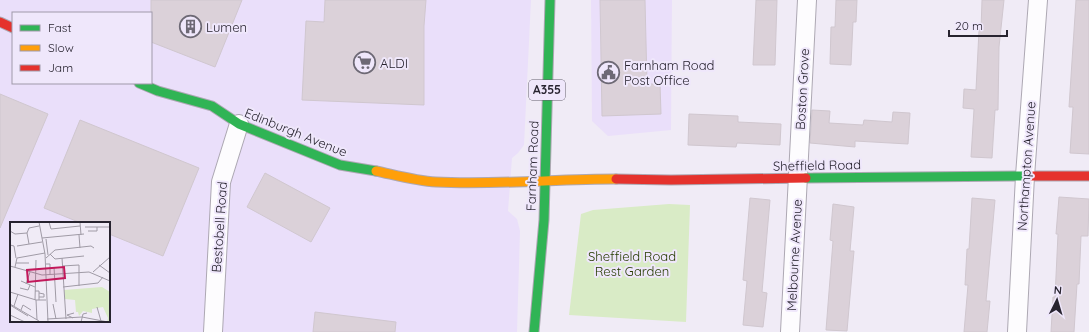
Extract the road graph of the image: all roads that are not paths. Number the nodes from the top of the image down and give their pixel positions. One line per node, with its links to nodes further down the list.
1 (550, 0): 11 (street, Farnham Road / A355)
2 (807, 0): 10 (street, Boston Grove)
3 (1038, 0): 8 (street, Northampton Avenue)
4 (0, 22): 5 (street)
5 (12, 28)
6 (141, 84): 7 (street, Edinburgh Avenue)
7 (238, 124): 11 (street, Edinburgh Avenue); 12 (street, Bestobell Road)
8 (1025, 176): 9 (street, Sheffield Road); 10 (street, Sheffield Road); 15 (street, Northampton Avenue)
9 (1089, 176)
10 (797, 178): 11 (street, Sheffield Road); 14 (street, Melbourne Avenue)
11 (545, 180): 13 (street, Farnham Road / A355)
12 (213, 332)
13 (534, 332)
14 (790, 332)
15 (1017, 332)

